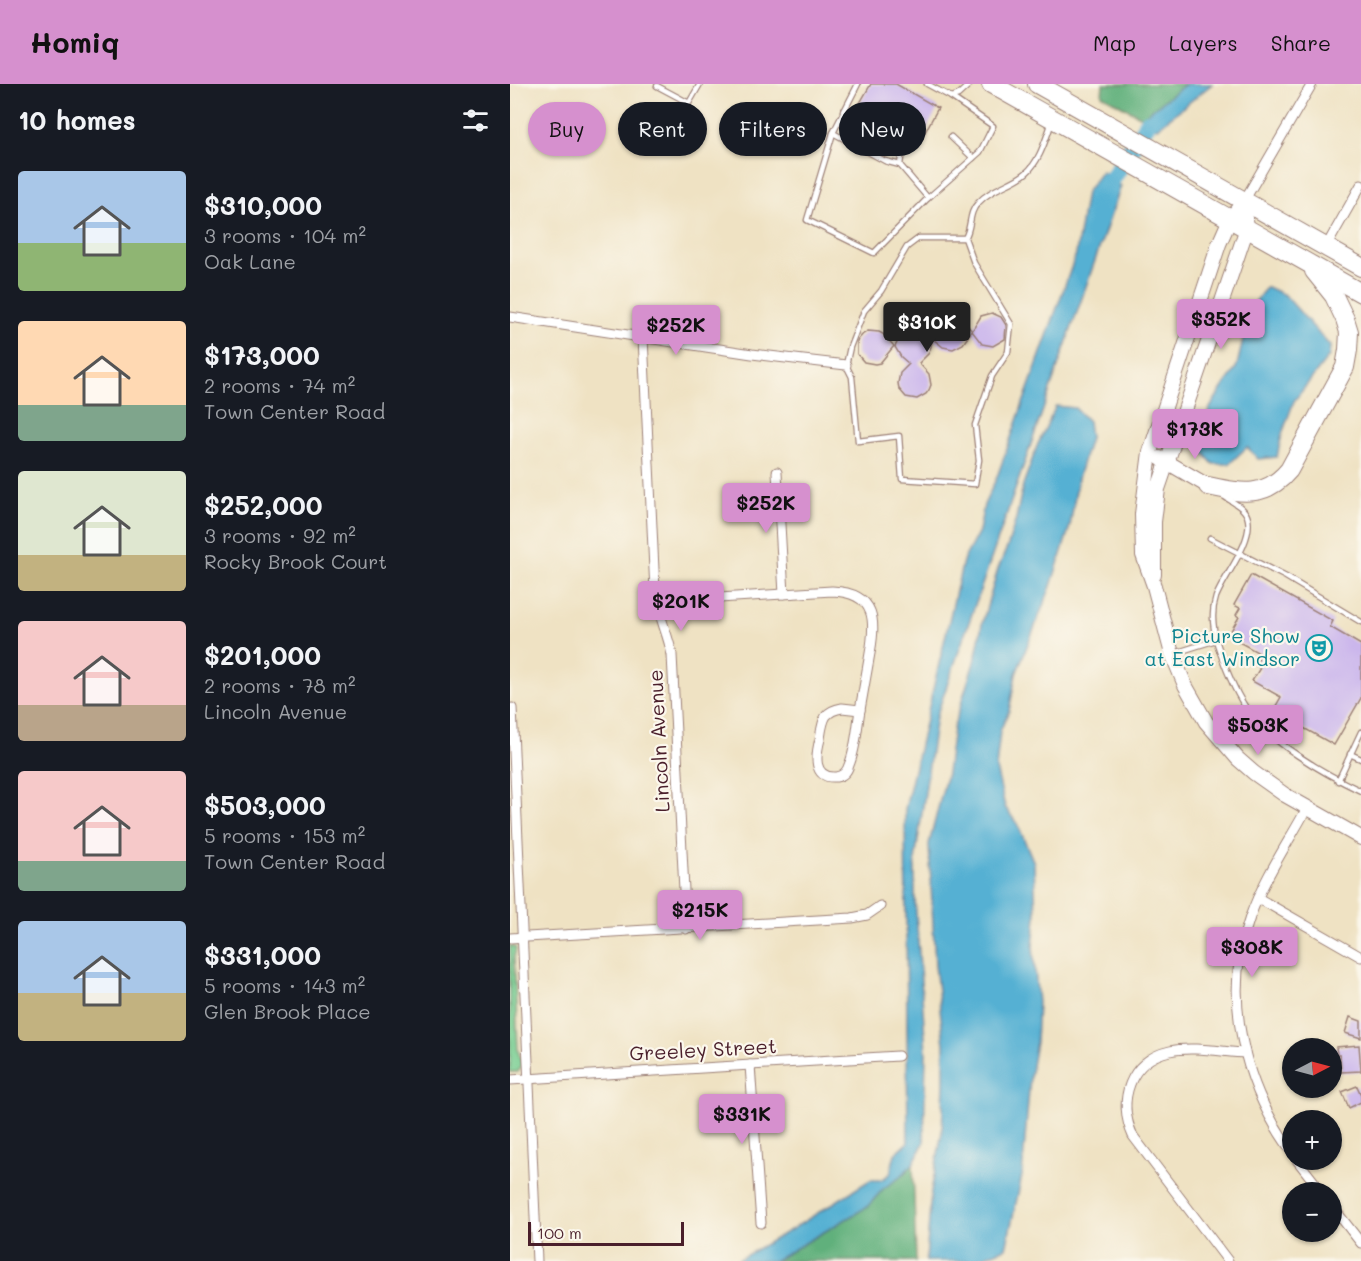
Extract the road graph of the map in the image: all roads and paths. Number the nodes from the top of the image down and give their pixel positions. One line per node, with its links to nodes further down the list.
1 (700, 84): 8 (lane)
2 (858, 84): 10 (lane)
3 (927, 84): 9 (lane)
4 (970, 84): 9 (lane)
5 (990, 84): 12 (highway)
6 (1037, 84): 20 (highway)
7 (1312, 84): 20 (street)
8 (657, 86)
9 (951, 97): 16 (lane)
10 (848, 102)
11 (839, 120): 13 (lane)
12 (1053, 120): 21 (highway); 23 (lane)
13 (833, 133): 17 (lane); 19 (lane)
14 (951, 136): 16 (lane)
15 (901, 156): 17 (lane)
16 (973, 158): 19 (lane)
17 (900, 165): 19 (lane)
18 (1361, 185): 24 (street)
19 (928, 198)
20 (1244, 201): 21 (street); 22 (street); 24 (highway)
21 (1230, 219): 22 (highway); 31 (street)
22 (1247, 228): 25 (highway); 32 (street)
23 (965, 238): 30 (lane); 30 (lane)
24 (1326, 247): 26 (highway)
25 (1299, 258): 27 (highway); 34 (highway)
26 (1361, 267)
27 (1361, 293)
28 (510, 317): 29 (street)
29 (643, 337): 30 (street); 39 (street, Lincoln Avenue)
30 (846, 365)
31 (1150, 452): 32 (street); 37 (street)
32 (1166, 461): 34 (street); 37 (street)
33 (777, 472): 38 (street)
34 (1208, 486): 36 (lane)
35 (1210, 538): 36 (lane)
36 (1239, 552): 40 (lane); 41 (lane)
37 (1154, 586): 42 (street)
38 (784, 594): 39 (street); 44 (street)
39 (656, 602): 54 (street, Lincoln Avenue)
40 (1361, 622)
41 (1216, 640): 42 (lane); 48 (lane)
42 (1172, 654): 50 (street)
43 (512, 708): 55 (street)
44 (860, 710): 44 (street)
45 (1361, 732): 46 (lane)
46 (1350, 754): 47 (lane); 48 (lane)
47 (1361, 759)
48 (1338, 781): 49 (lane)
49 (1361, 791)
50 (1308, 808): 51 (street); 52 (street)
51 (1361, 838)
52 (1258, 898): 57 (street); 58 (street)
53 (880, 906): 54 (street)
54 (686, 929): 55 (street)
55 (524, 937): 56 (street); 61 (street)
56 (510, 938)
57 (1361, 957)
58 (1245, 1053): 63 (street); 68 (street)
59 (898, 1056): 60 (street, Greeley Street)
60 (750, 1065): 61 (street, Greeley Street); 65 (street)
61 (530, 1078): 62 (street, Greeley Street); 67 (street)
62 (510, 1080)
63 (1282, 1138)
64 (1342, 1219): 66 (street)
65 (761, 1223)
66 (1361, 1244)
67 (537, 1261)
68 (1228, 1261)

